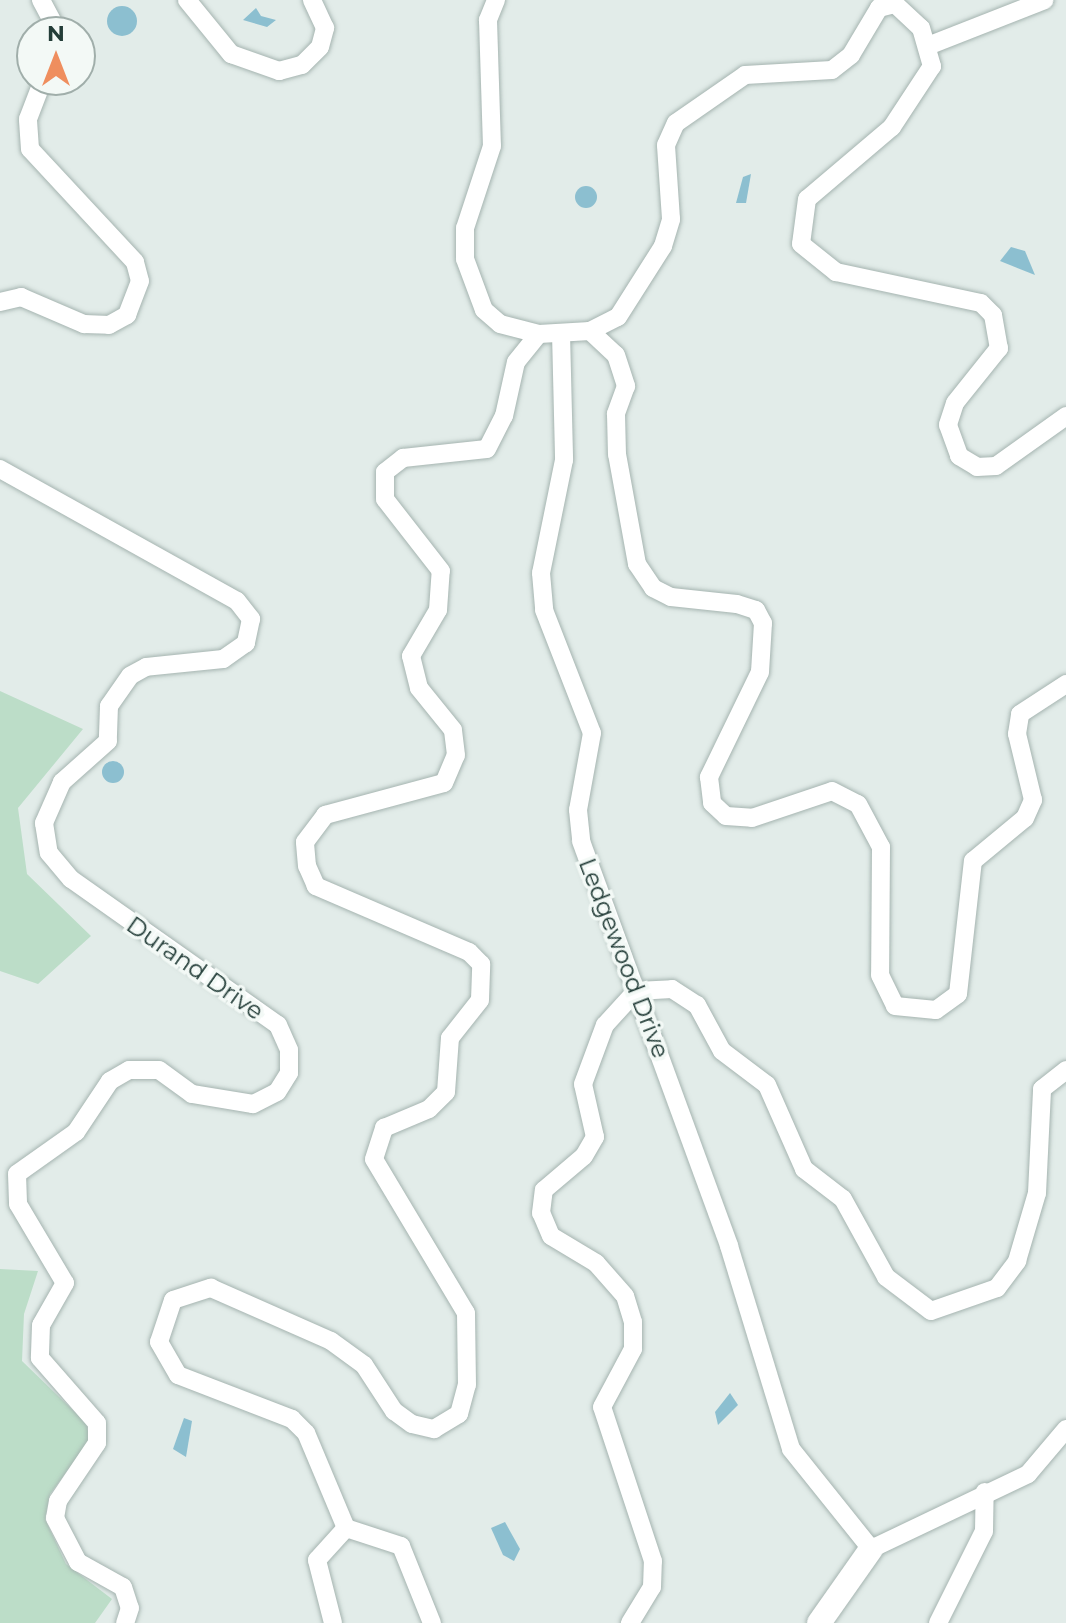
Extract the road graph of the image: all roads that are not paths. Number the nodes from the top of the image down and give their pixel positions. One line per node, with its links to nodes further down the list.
1 (187, 0): 2 (street)
2 (312, 0)
3 (496, 0): 10 (street)
4 (1045, 0): 5 (street)
5 (930, 45): 8 (street); 11 (street)
6 (37, 96): 7 (street)
7 (0, 302)
8 (590, 331): 9 (street); 13 (street)
9 (561, 333): 10 (street); 14 (street, Ledgewood Drive)
10 (539, 334): 18 (street)
11 (1066, 416)
12 (0, 469): 20 (street, Durand Drive)
13 (1066, 684)
14 (636, 991): 15 (street); 19 (street, Ledgewood Drive); 23 (street)
15 (1066, 1070)
16 (1066, 1429): 17 (street)
17 (985, 1492): 19 (street); 25 (street)
18 (346, 1528): 21 (street); 22 (street)
19 (871, 1549): 24 (street)
20 (125, 1623)
21 (333, 1623)
22 (432, 1623)
23 (630, 1623)
24 (819, 1623)
25 (938, 1623)

